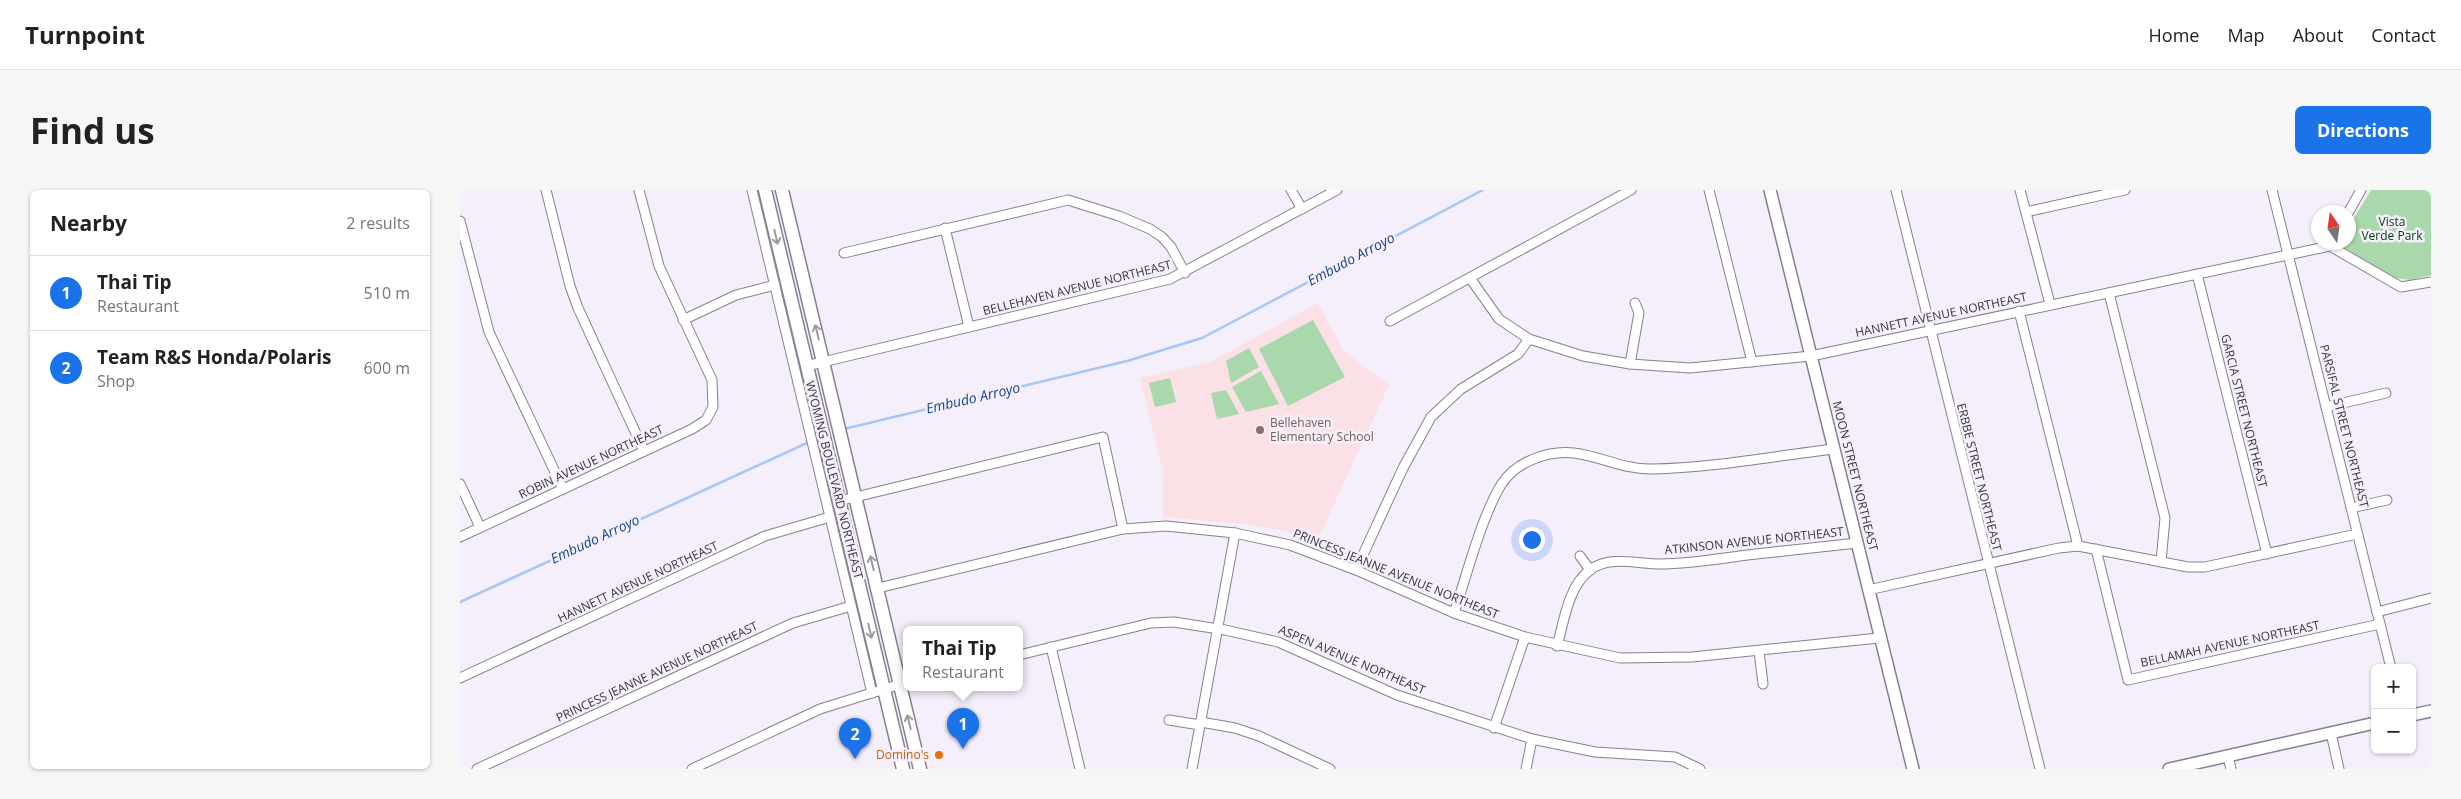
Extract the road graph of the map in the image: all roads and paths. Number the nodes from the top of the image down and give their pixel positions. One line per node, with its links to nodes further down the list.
1 (546, 190): 49 (street)
2 (639, 190): 34 (street)
3 (752, 190): 29 (street)
4 (765, 190): 43 (main road, WYOMING BOULEVARD NORTHEAST, one-way to 43)
5 (782, 190): 40 (main road, WYOMING BOULEVARD NORTHEAST, one-way to 5)
6 (1292, 190): 17 (street)
7 (1337, 190): 17 (street, BELLEHAVEN AVENUE NORTHEAST)
8 (1632, 190): 27 (street)
9 (1709, 190): 41 (street)
10 (1770, 190): 39 (street, MOON STREET NORTHEAST)
11 (1896, 190): 37 (street, ERBBE STREET NORTHEAST)
12 (2020, 190): 18 (street)
13 (2125, 190): 18 (street)
14 (2272, 190): 24 (street, PARSIFAL STREET NORTHEAST)
15 (2362, 190): 16 (street)
16 (2353, 205)
17 (1302, 209): 25 (street, BELLEHAVEN AVENUE NORTHEAST)
18 (2026, 212): 32 (street)
19 (460, 220): 51 (street)
20 (945, 228): 23 (street); 25 (street); 36 (street)
21 (2311, 249): 24 (street, HANNETT AVENUE NORTHEAST)
22 (2341, 250): 28 (street, HANNETT AVENUE NORTHEAST)
23 (844, 253)
24 (2288, 254): 26 (street, HANNETT AVENUE NORTHEAST); 45 (street, PARSIFAL STREET NORTHEAST)
25 (1185, 273): 36 (street, BELLEHAVEN AVENUE NORTHEAST)
26 (2197, 274): 30 (street, HANNETT AVENUE NORTHEAST); 65 (street, GARCIA STREET NORTHEAST)
27 (1470, 278): 35 (street); 38 (street, HANNETT AVENUE NORTHEAST)
28 (2431, 282)
29 (775, 285): 34 (street); 46 (street)
30 (2108, 293): 32 (street, HANNETT AVENUE NORTHEAST); 67 (street)
31 (1635, 303): 42 (street)
32 (2050, 304): 33 (street, HANNETT AVENUE NORTHEAST)
33 (2019, 311): 37 (street, HANNETT AVENUE NORTHEAST); 63 (street)
34 (683, 320): 49 (street, ROBIN AVENUE NORTHEAST)
35 (1390, 321)
36 (969, 327): 40 (street, BELLEHAVEN AVENUE NORTHEAST)
37 (1929, 329): 39 (street, HANNETT AVENUE NORTHEAST); 68 (street, ERBBE STREET NORTHEAST)
38 (1529, 339): 42 (street, HANNETT AVENUE NORTHEAST); 69 (street)
39 (1811, 356): 41 (street, HANNETT AVENUE NORTHEAST); 47 (street, MOON STREET NORTHEAST)
40 (824, 362): 43 (street, BELLEHAVEN AVENUE NORTHEAST); 52 (main road, WYOMING BOULEVARD NORTHEAST)
41 (1752, 362): 42 (street, HANNETT AVENUE NORTHEAST)
42 (1630, 364)
43 (806, 366): 46 (main road, WYOMING BOULEVARD NORTHEAST)
44 (2386, 392): 45 (street)
45 (2326, 407): 55 (street, PARSIFAL STREET NORTHEAST)
46 (813, 420): 48 (main road, WYOMING BOULEVARD NORTHEAST)
47 (1834, 449): 62 (street, MOON STREET NORTHEAST); 76 (street)
48 (820, 450): 54 (main road, WYOMING BOULEVARD NORTHEAST); 56 (street)
49 (644, 451): 51 (street, ROBIN AVENUE NORTHEAST)
50 (460, 484): 57 (street)
51 (563, 489): 57 (street, ROBIN AVENUE NORTHEAST)
52 (856, 496): 54 (street); 58 (street); 71 (main road, WYOMING BOULEVARD NORTHEAST, one-way to 52)
53 (2387, 500): 55 (street)
54 (839, 501): 89 (main road, WYOMING BOULEVARD NORTHEAST, one-way to 89)
55 (2351, 508): 60 (street, PARSIFAL STREET NORTHEAST)
56 (830, 517): 74 (street); 86 (street, HANNETT AVENUE NORTHEAST)
57 (480, 527): 61 (street, ROBIN AVENUE NORTHEAST)
58 (1123, 529): 59 (street, PRINCESS JEANNE AVENUE NORTHEAST); 71 (street, PRINCESS JEANNE AVENUE NORTHEAST)
59 (1235, 534): 69 (street, PRINCESS JEANNE AVENUE NORTHEAST); 78 (street)
60 (2357, 534): 65 (street); 75 (street, PARSIFAL STREET NORTHEAST)
61 (460, 537)
62 (1857, 542): 70 (street, ATKINSON AVENUE NORTHEAST); 72 (street, MOON STREET NORTHEAST)
63 (2078, 546): 64 (street); 68 (street)
64 (2096, 550): 67 (street); 77 (street, BELLAMAH AVENUE NORTHEAST)
65 (2267, 554): 67 (street)
66 (1580, 556): 70 (street)
67 (2161, 562)
68 (1988, 564): 72 (street); 111 (street, ERBBE STREET NORTHEAST)
69 (1356, 570): 76 (street, PRINCESS JEANNE AVENUE NORTHEAST)
70 (1590, 570): 81 (street)
71 (878, 588): 87 (main road, WYOMING BOULEVARD NORTHEAST)
72 (1868, 590): 80 (street, MOON STREET NORTHEAST)
73 (2431, 598): 75 (street)
74 (851, 606): 89 (street); 101 (street, PRINCESS JEANNE AVENUE NORTHEAST)
75 (2377, 612): 77 (street, PARSIFAL STREET NORTHEAST)
76 (1454, 613): 79 (street, PRINCESS JEANNE AVENUE NORTHEAST)
77 (2380, 624): 85 (street, PARSIFAL STREET NORTHEAST)
78 (1218, 628): 82 (street, ASPEN AVENUE NORTHEAST); 94 (street); 96 (street, ASPEN AVENUE NORTHEAST)
79 (1524, 637): 81 (street, PRINCESS JEANNE AVENUE NORTHEAST); 96 (street)
80 (1878, 638): 83 (street, PRINCESS JEANNE AVENUE NORTHEAST); 110 (street, MOON STREET NORTHEAST)
81 (1557, 646): 83 (street, PRINCESS JEANNE AVENUE NORTHEAST)
82 (1051, 647): 84 (street, ASPEN AVENUE NORTHEAST); 105 (street)
83 (1759, 651): 88 (street)
84 (1023, 653)
85 (2390, 664)
86 (460, 678)
87 (903, 683): 89 (street)
88 (1763, 684)
89 (878, 690): 102 (street); 103 (main road, WYOMING BOULEVARD NORTHEAST)
90 (905, 691): 104 (main road, WYOMING BOULEVARD NORTHEAST, one-way to 90)
91 (2431, 711): 92 (street)
92 (2416, 714)
93 (1169, 720): 94 (street)
94 (1200, 723): 100 (street); 106 (street)
95 (2371, 725): 97 (street)
96 (1494, 728): 98 (street, ASPEN AVENUE NORTHEAST)
97 (2330, 733): 99 (street); 114 (street)
98 (1532, 739): 108 (street); 109 (street, ASPEN AVENUE NORTHEAST)
99 (2228, 756): 112 (street); 113 (street)
100 (1308, 765): 107 (street)
101 (477, 769)
102 (692, 769)
103 (903, 769)
104 (920, 769)
105 (1080, 769)
106 (1192, 769)
107 (1330, 769)
108 (1526, 769)
109 (1700, 769)
110 (1913, 769)
111 (2040, 769)
112 (2169, 769)
113 (2231, 769)
114 (2339, 769)

